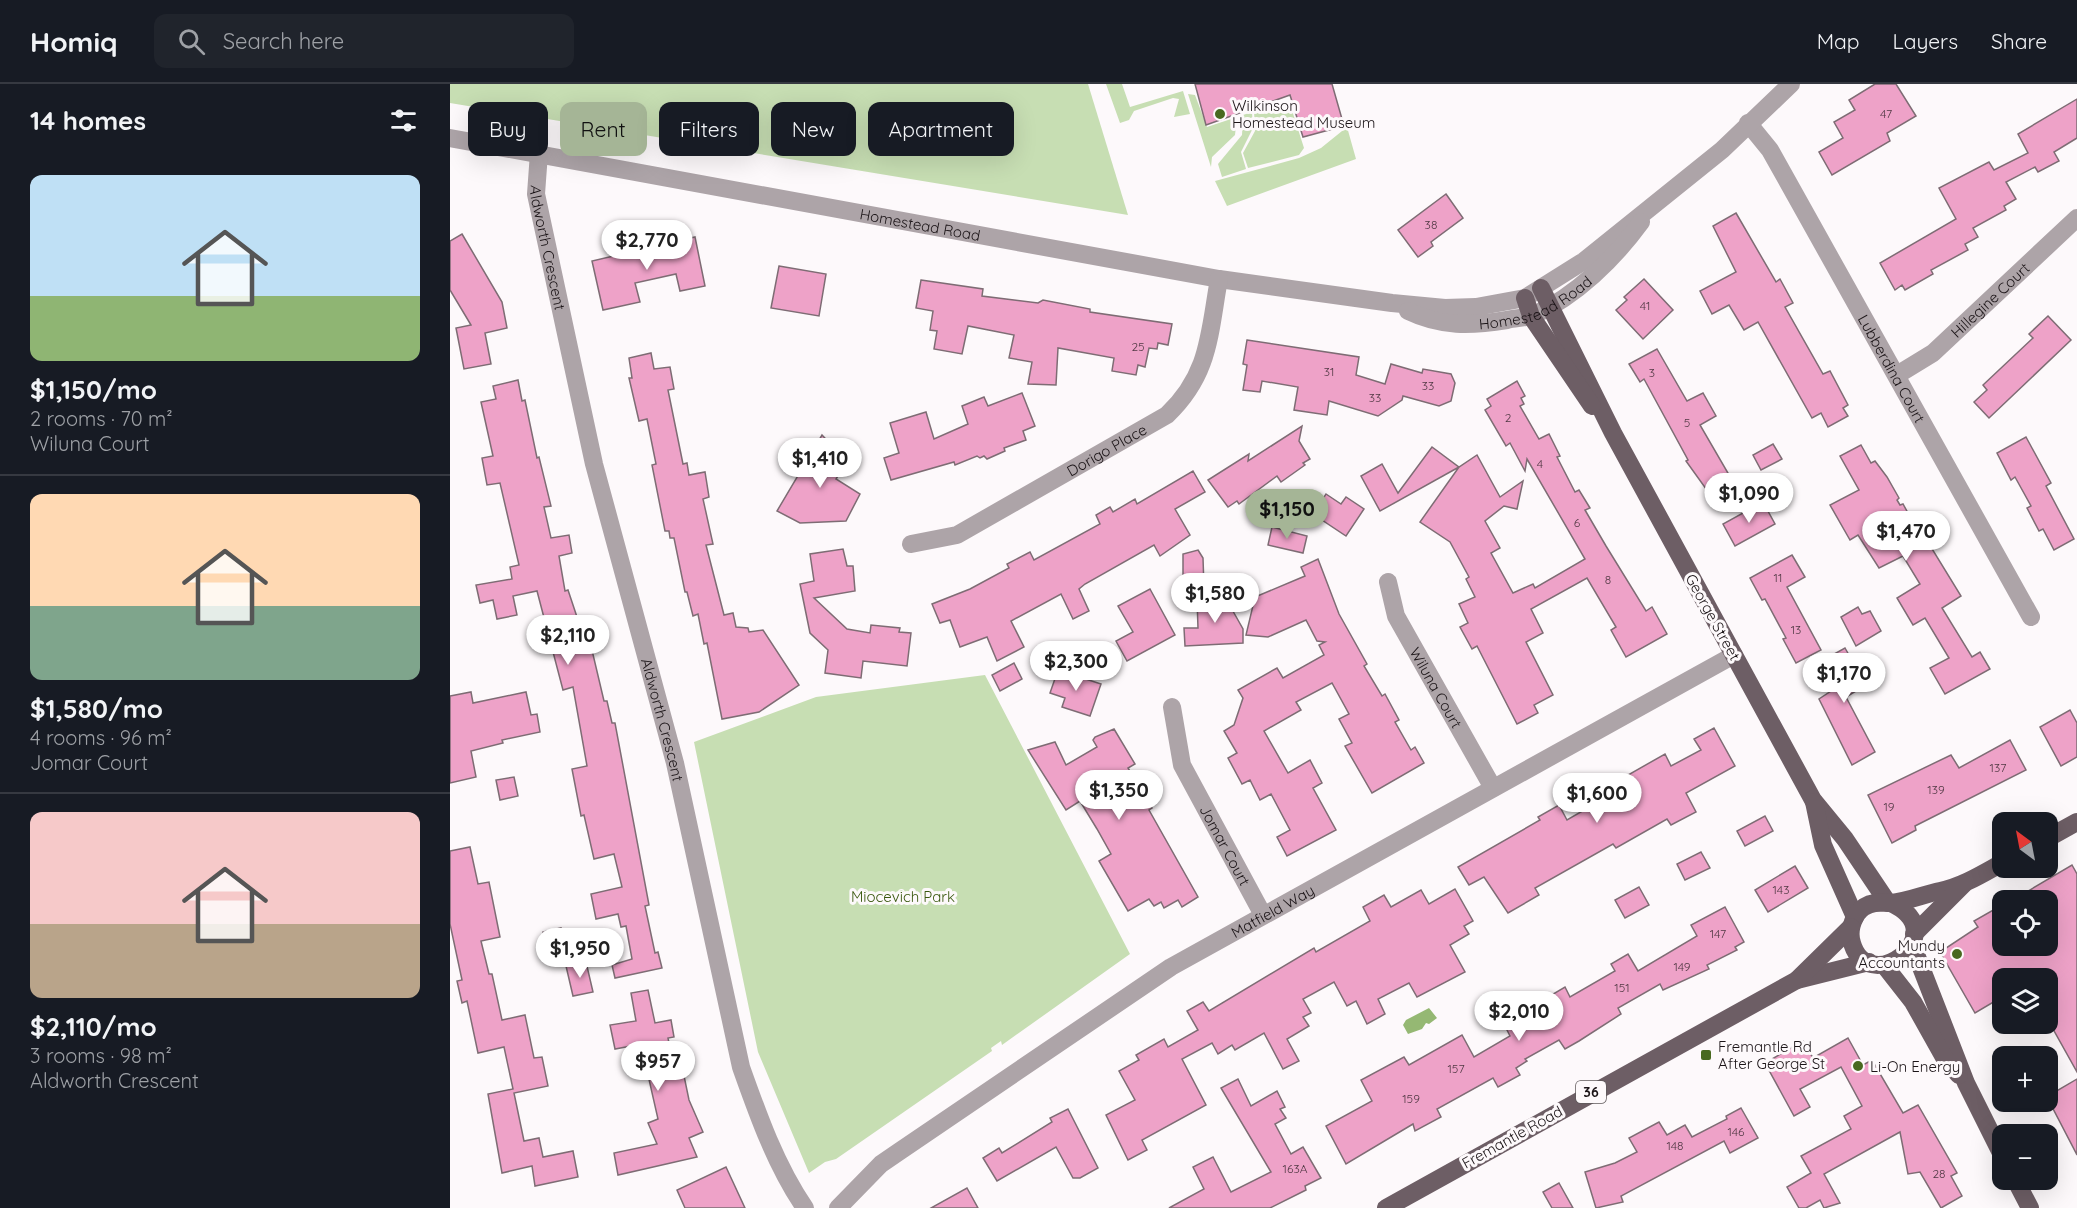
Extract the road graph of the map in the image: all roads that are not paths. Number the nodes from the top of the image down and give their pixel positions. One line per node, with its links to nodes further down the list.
1 (1791, 84): 2 (street, Homestead Road)
2 (1748, 123): 7 (street, Homestead Road); 15 (street, Lubberdina Court)
3 (450, 138): 4 (street, Homestead Road)
4 (468, 141)
5 (548, 155): 9 (street, Homestead Road)
6 (539, 156): 37 (street, Aldworth Crescent)
7 (1649, 211): 10 (street, Homestead Road); 13 (street, Homestead Road)
8 (2077, 218): 15 (street, Hillegine Court)
9 (1219, 279): 12 (street, Homestead Road); 17 (street, Dorigo Place)
10 (1541, 288): 11 (street, Homestead Road); 13 (main road, George Street)
11 (1525, 298): 12 (street, Homestead Road); 14 (main road, George Street)
12 (1392, 303): 14 (street, Homestead Road)
13 (1550, 306): 14 (street, Homestead Road); 16 (main road, George Street)
14 (1531, 316): 16 (main road, George Street)
15 (1897, 375): 19 (street, Lubberdina Court)
16 (1613, 433): 20 (main road, George Street)
17 (911, 544)
18 (1388, 582): 22 (street, Wiluna Court)
19 (2031, 617)
20 (1734, 655): 22 (street, Matfield Way); 23 (main road, George Street)
21 (1172, 707): 29 (street, Jomar Court)
22 (1493, 788): 29 (street, Matfield Way)
23 (1813, 800): 28 (main road, George Street); 30 (main road, George Street)
24 (2077, 822): 25 (main road)
25 (2058, 832)
26 (1992, 868): 27 (main road)
27 (1965, 883): 28 (main road); 31 (main road)
28 (1889, 903): 30 (main road); 31 (main road)
29 (1263, 915): 38 (street, Matfield Way)
30 (1853, 922): 32 (main road); 33 (main road, Fremantle Road / 36)
31 (1913, 939): 32 (main road); 34 (main road)
32 (1877, 963): 33 (main road, Fremantle Road / 36); 34 (main road)
33 (1797, 980): 39 (main road, Fremantle Road / 36)
34 (1966, 1083): 35 (main road)
35 (1992, 1135)
36 (2021, 1190): 40 (main road)
37 (805, 1208)
38 (838, 1208)
39 (1386, 1208)
40 (2030, 1208)

